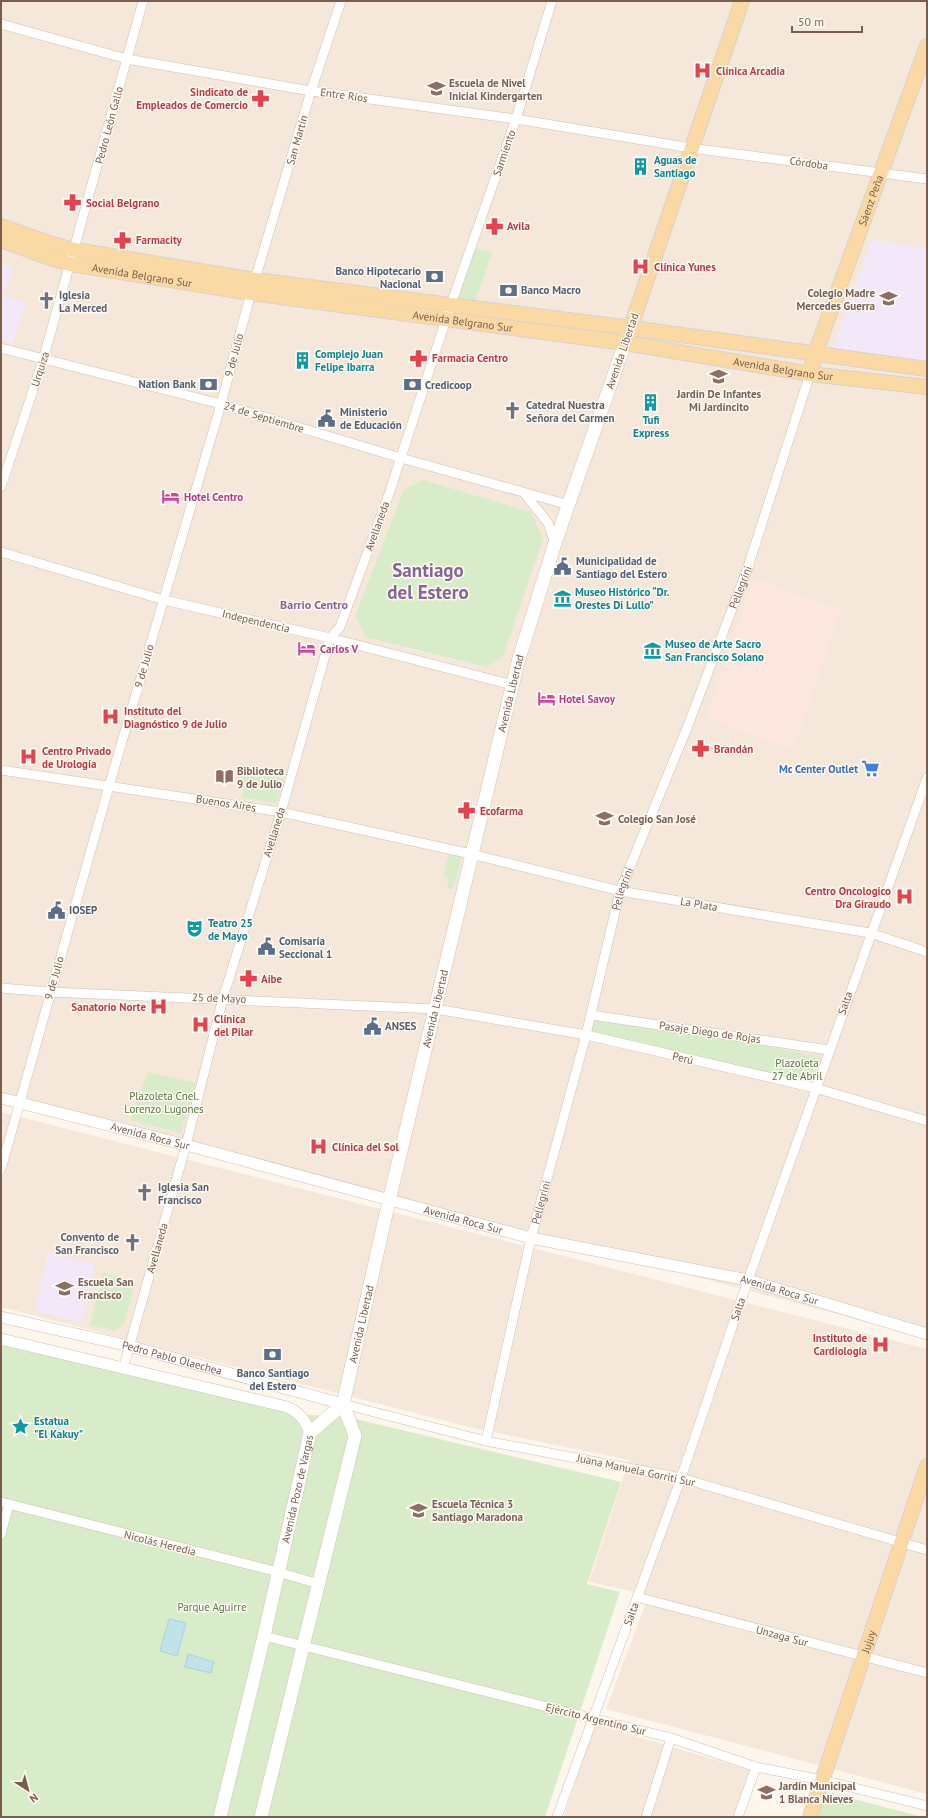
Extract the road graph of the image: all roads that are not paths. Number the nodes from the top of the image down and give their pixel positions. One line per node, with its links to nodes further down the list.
1 (143, 1): 7 (street, Pedro León Gallo)
2 (341, 1): 8 (street, San Martín)
3 (552, 1): 9 (street, Sarmiento)
4 (742, 1): 10 (main road, Avenida Libertad)
5 (1, 24): 7 (street, Entre Ríos)
6 (927, 46): 11 (main road, Sáenz Peña)
7 (127, 60): 8 (street, Entre Ríos); 15 (street, Pedro León Gallo)
8 (311, 91): 9 (street, Entre Ríos); 17 (street, San Martín)
9 (516, 119): 10 (street, Entre Ríos); 19 (street, Sarmiento)
10 (691, 148): 11 (street, Córdoba); 21 (main road, Avenida Libertad)
11 (881, 173): 12 (street, Córdoba); 24 (main road, Sáenz Peña)
12 (927, 179)
13 (1, 226): 15 (main road, Avenida Belgrano Sur)
14 (1, 240): 16 (main road, Avenida Belgrano Sur)
15 (75, 250): 16 (street, Urquiza); 17 (main road, Avenida Belgrano Sur)
16 (71, 264): 18 (main road, Avenida Belgrano Sur); 25 (street, Urquiza)
17 (256, 280): 18 (street, 9 de Julio); 19 (main road, Avenida Belgrano Sur)
18 (251, 293): 20 (main road, Avenida Belgrano Sur); 29 (street, 9 de Julio)
19 (451, 304): 20 (street, Avellaneda); 21 (main road, Avenida Belgrano Sur)
20 (446, 320): 22 (main road, Avenida Belgrano Sur); 30 (street, Avellaneda)
21 (631, 328): 22 (main road, Avenida Libertad); 24 (main road, Avenida Belgrano Sur)
22 (625, 343): 27 (main road, Avenida Belgrano Sur); 33 (main road, Avenida Libertad)
23 (1, 348): 25 (street, 24 de Septiembre)
24 (815, 354): 26 (main road, Avenida Belgrano Sur); 27 (main road, Pellegrini)
25 (43, 360): 29 (street, 24 de Septiembre); 31 (street, Urquiza)
26 (927, 369)
27 (810, 374): 28 (main road, Avenida Belgrano Sur); 44 (street, Pellegrini)
28 (927, 388)
29 (221, 404): 30 (street, 24 de Septiembre); 36 (street, 9 de Julio)
30 (400, 458): 32 (street, 24 de Septiembre); 37 (street, Avellaneda)
31 (1, 487)
32 (525, 494): 33 (street, 24 de Septiembre); 34 (street)
33 (569, 505): 34 (main road, Avenida Libertad)
34 (555, 543): 38 (main road, Avenida Libertad)
35 (1, 552): 36 (street, Independencia)
36 (164, 600): 37 (street, Independencia); 41 (street, 9 de Julio)
37 (330, 638): 38 (street, Independencia); 42 (street, Avellaneda)
38 (513, 685): 43 (main road, Avenida Libertad)
39 (1, 770): 41 (street, Buenos Aires)
40 (927, 778): 45 (street, Salta)
41 (109, 786): 42 (street, Buenos Aires); 48 (street, 9 de Julio)
42 (281, 812): 43 (street, Buenos Aires); 49 (street, Avellaneda)
43 (471, 854): 44 (street, La Plata); 50 (main road, Avenida Libertad)
44 (620, 891): 45 (street, La Plata); 51 (street, Pellegrini)
45 (870, 933): 46 (street, La Plata); 53 (street, Salta)
46 (927, 952)
47 (1, 988): 48 (street, 25 de Mayo)
48 (50, 992): 49 (street, 25 de Mayo); 56 (street, 9 de Julio)
49 (223, 998): 50 (street, 25 de Mayo); 58 (street, Avellaneda)
50 (436, 1009): 52 (street, Perú); 60 (main road, Avenida Libertad)
51 (591, 1015): 52 (street, Pellegrini); 53 (street, Pasaje Diego de Rojas)
52 (586, 1035): 54 (street, Perú); 61 (street, Pellegrini)
53 (829, 1050): 54 (street, Salta)
54 (815, 1088): 57 (street, Perú); 62 (street, Salta)
55 (1, 1098): 56 (street, Avenida Roca Sur)
56 (20, 1103): 58 (street, Avenida Roca Sur); 59 (street, 9 de Julio)
57 (927, 1121)
58 (186, 1144): 60 (street, Avenida Roca Sur); 66 (street, Avellaneda)
59 (1, 1169)
60 (389, 1201): 61 (street, Avenida Roca Sur); 68 (main road, Avenida Libertad)
61 (531, 1238): 62 (street, Avenida Roca Sur); 70 (street, Pellegrini)
62 (748, 1280): 64 (street, Avenida Roca Sur); 72 (street, Salta)
63 (1, 1317): 66 (street, Pedro Pablo Olaechea)
64 (927, 1334)
65 (1, 1339): 67 (street, Pedro Pablo Olaechea)
66 (129, 1346): 67 (street, Avellaneda); 68 (street, Pedro Pablo Olaechea)
67 (123, 1369): 69 (street, Pedro Pablo Olaechea)
68 (343, 1404): 69 (main road, Avenida Pozo de Vargas); 70 (street, Juana Manuela Gorriti Sur); 78 (main road)
69 (310, 1433): 77 (main road, Avenida Pozo de Vargas)
70 (486, 1440): 72 (street, Juana Manuela Gorriti Sur)
71 (927, 1466): 75 (main road, Jujuy)
72 (681, 1478): 75 (street, Juana Manuela Gorriti Sur); 79 (street, Salta)
73 (5, 1503): 74 (street); 77 (street, Nicolás Heredia)
74 (1, 1534)
75 (901, 1543): 76 (street, Juana Manuela Gorriti Sur); 82 (main road, Jujuy)
76 (927, 1550)
77 (278, 1572): 78 (street, Nicolás Heredia); 80 (main road, Avenida Pozo de Vargas)
78 (319, 1584): 81 (main road)
79 (637, 1597): 82 (street, Unzaga Sur); 84 (street, Salta)
80 (264, 1636): 81 (street, Ejército Argentino Sur); 89 (main road, Avenida Pozo de Vargas)
81 (303, 1646): 84 (street, Ejército Argentino Sur); 90 (main road)
82 (863, 1657): 83 (street, Unzaga Sur); 87 (main road, Jujuy)
83 (927, 1673)
84 (592, 1718): 85 (street, Ejército Argentino Sur); 91 (street, Salta)
85 (671, 1738): 86 (street, Ejército Argentino Sur); 92 (street)
86 (756, 1767): 87 (street, Ejército Argentino Sur); 93 (street)
87 (822, 1780): 88 (street, Ejército Argentino Sur); 94 (main road, Jujuy)
88 (927, 1806)
89 (220, 1817)
90 (261, 1817)
91 (558, 1817)
92 (646, 1817)
93 (738, 1817)
94 (810, 1817)

